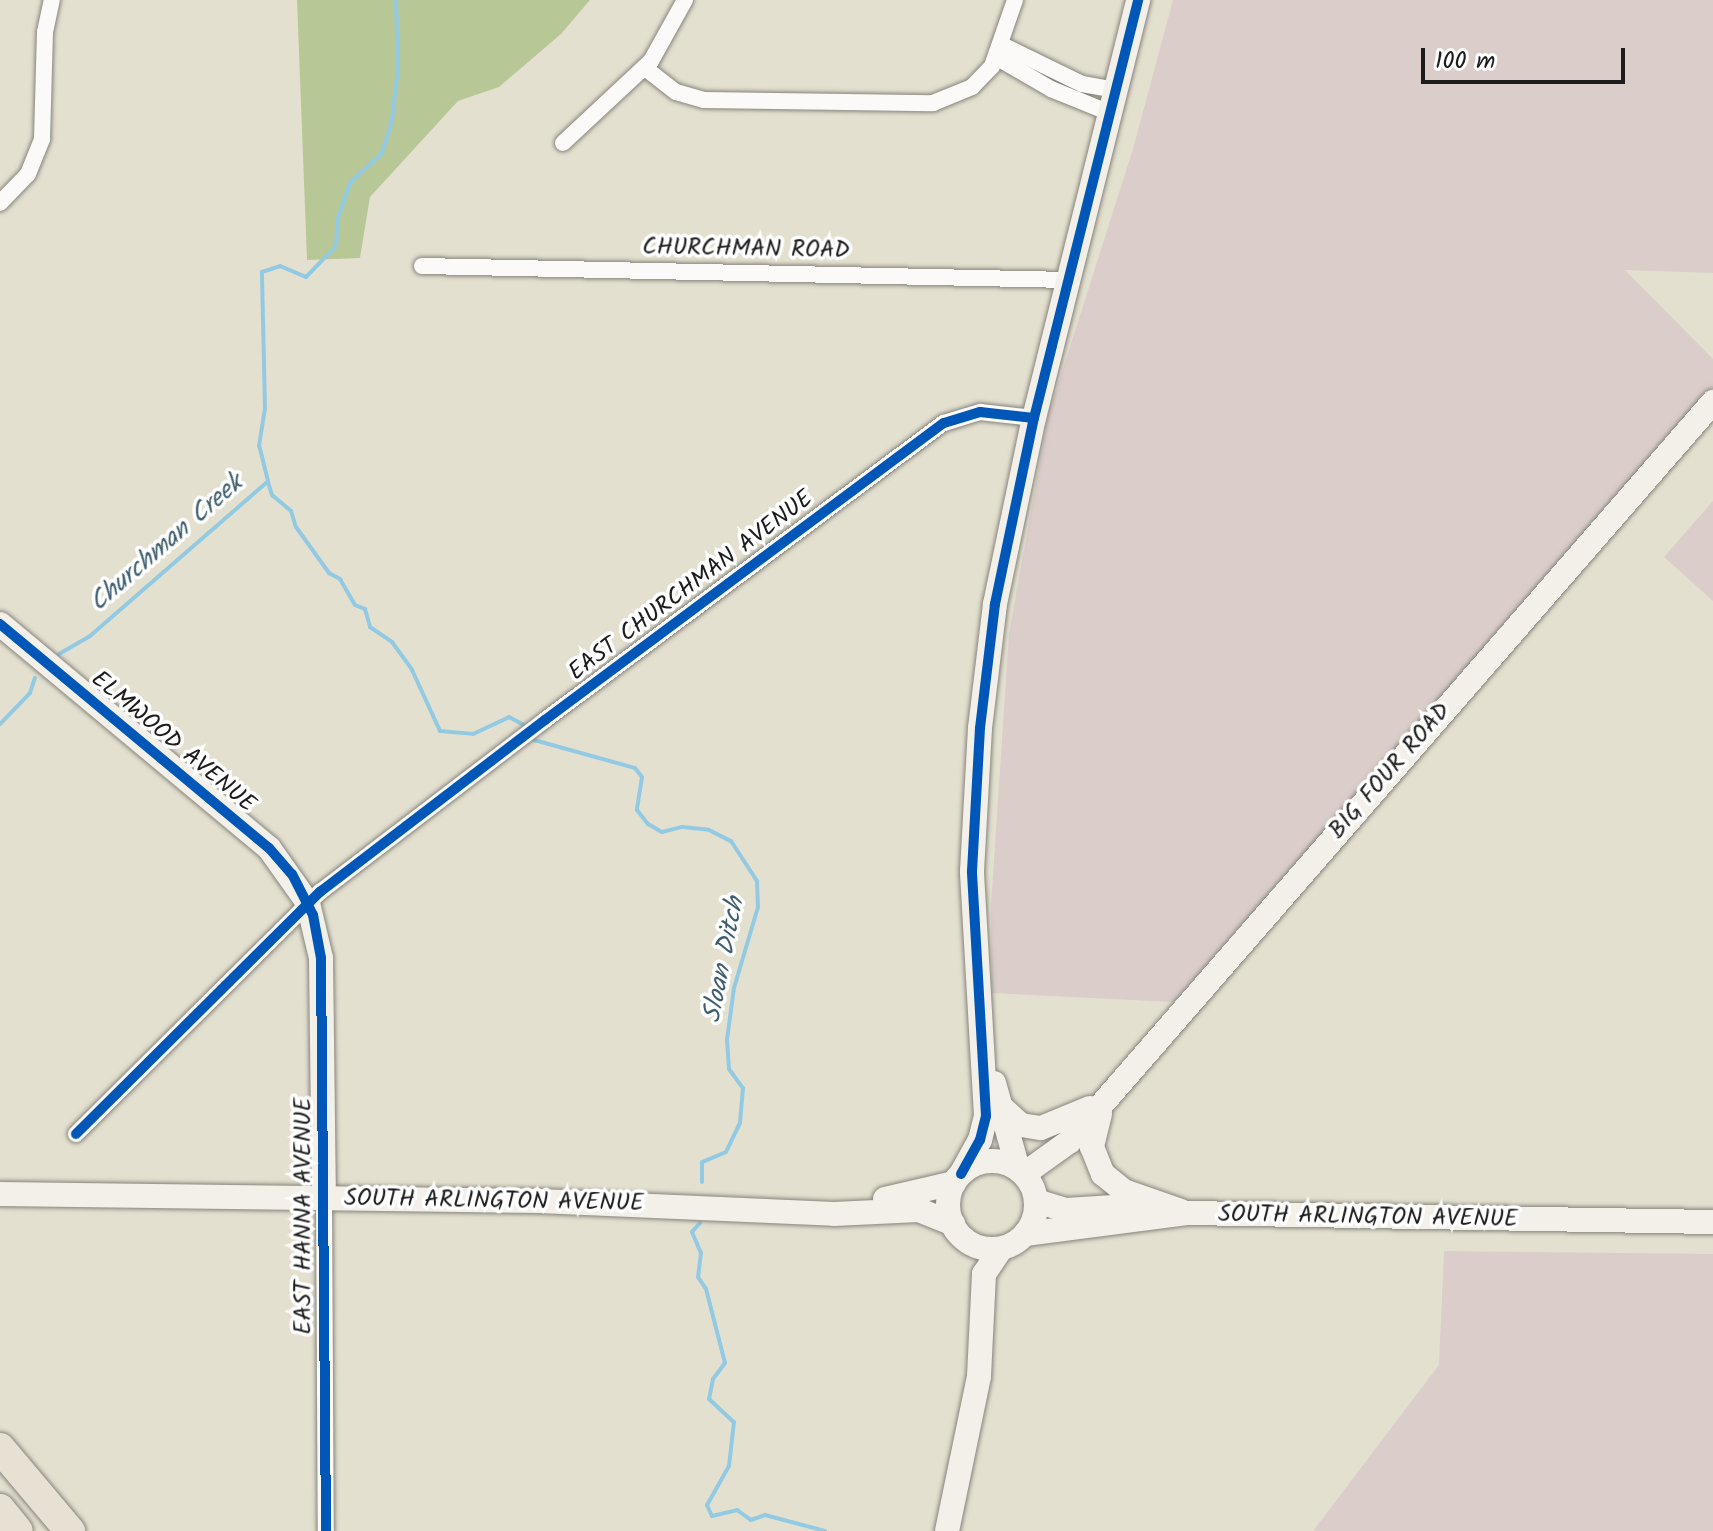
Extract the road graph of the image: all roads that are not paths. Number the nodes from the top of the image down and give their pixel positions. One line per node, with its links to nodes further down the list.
1 (52, 0): 9 (street)
2 (685, 0): 6 (street)
3 (1015, 0): 5 (street)
4 (1138, 0): 7 (street)
5 (999, 51): 6 (street); 7 (street); 7 (street)
6 (645, 68): 8 (street)
7 (1113, 101): 11 (street)
8 (563, 143)
9 (0, 203)
10 (422, 266): 11 (street, CHURCHMAN ROAD)
11 (1069, 280): 13 (street)
12 (1713, 402): 17 (street, BIG FOUR ROAD)
13 (1034, 418): 15 (street, EAST CHURCHMAN AVENUE); 16 (street)
14 (0, 624): 15 (street, ELMWOOD AVENUE)
15 (308, 903): 19 (street, EAST CHURCHMAN AVENUE); 24 (street, EAST HANNA AVENUE)
16 (974, 965): 18 (street); 22 (street)
17 (1109, 1096): 18 (street); 20 (street, BIG FOUR ROAD); 26 (street)
18 (1001, 1107): 21 (street)
19 (76, 1134)
20 (1070, 1141): 21 (street, BIG FOUR ROAD); 25 (street, BIG FOUR ROAD)
21 (1021, 1172): 22 (street); 25 (street)
22 (958, 1178): 27 (street, SOUTH ARLINGTON AVENUE); 30 (street)
23 (0, 1194): 24 (street, SOUTH ARLINGTON AVENUE)
24 (324, 1197): 27 (street, SOUTH ARLINGTON AVENUE); 38 (street, EAST HANNA AVENUE)
25 (1036, 1199): 26 (street); 31 (street)
26 (1160, 1204): 28 (street)
27 (795, 1209): 30 (street, SOUTH ARLINGTON AVENUE)
28 (1187, 1213): 29 (street, SOUTH ARLINGTON AVENUE); 31 (street, SOUTH ARLINGTON AVENUE)
29 (1713, 1222)
30 (957, 1230): 32 (street); 33 (street)
31 (1025, 1234): 32 (street)
32 (1001, 1249): 33 (street)
33 (970, 1410): 39 (street)
34 (0, 1448): 37 (highway)
35 (0, 1509): 36 (highway)
36 (18, 1531)
37 (70, 1531)
38 (326, 1531)
39 (947, 1531)

